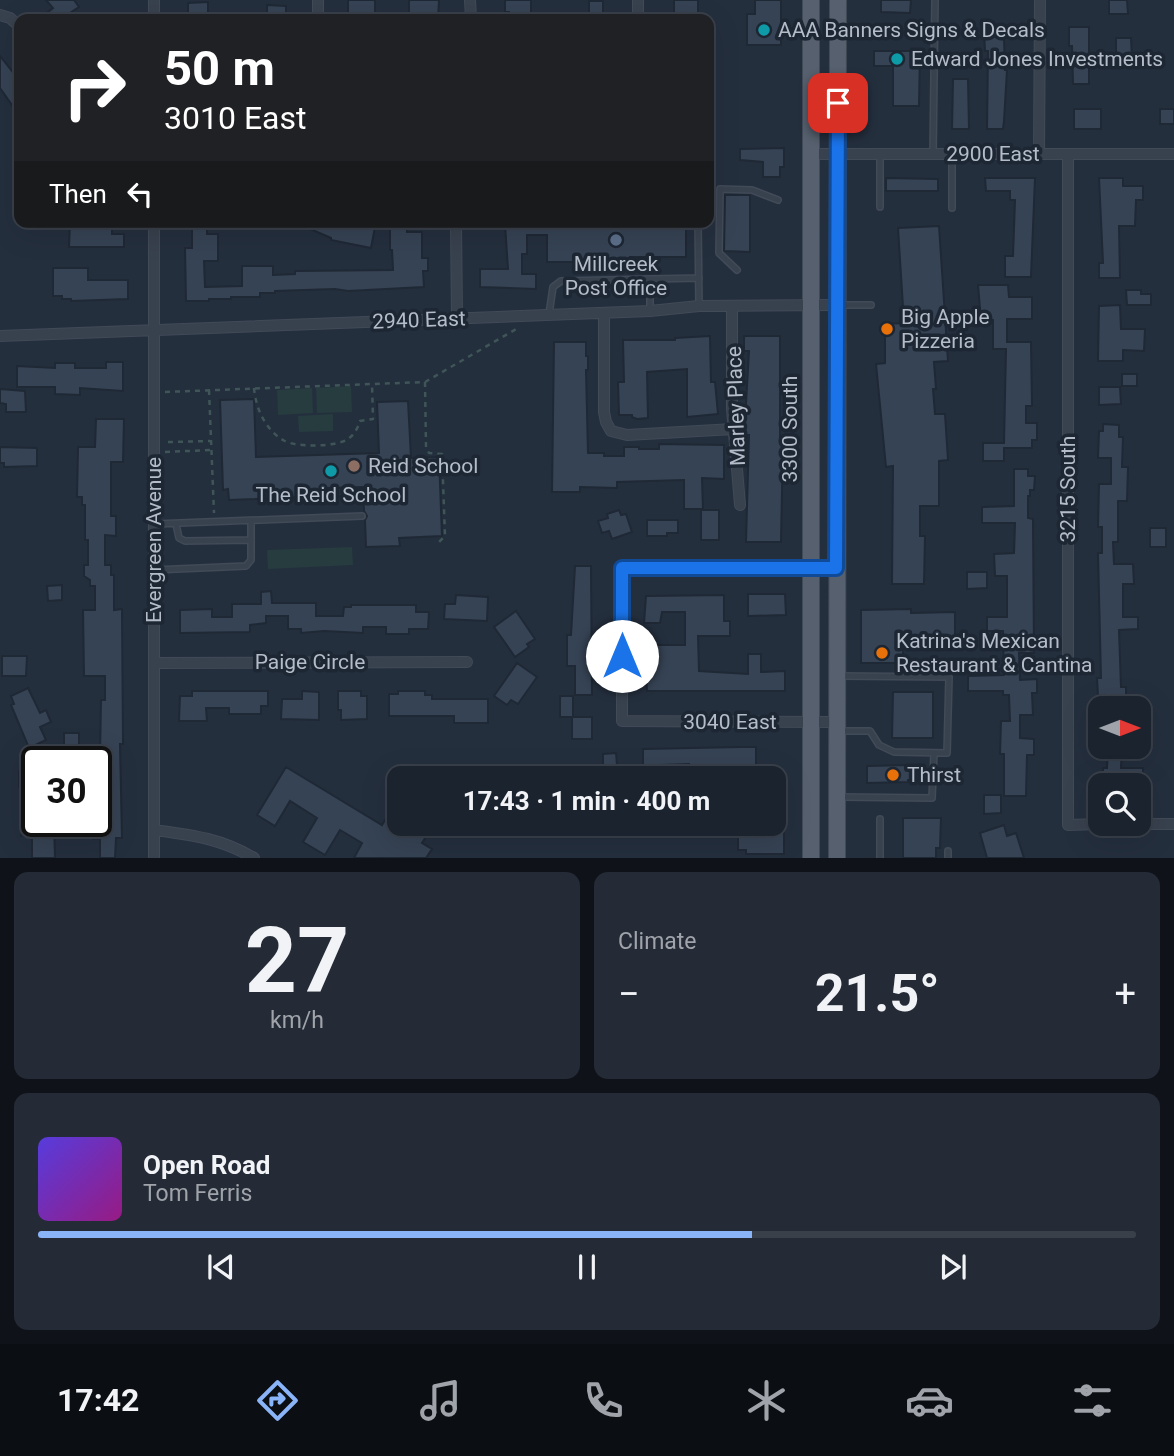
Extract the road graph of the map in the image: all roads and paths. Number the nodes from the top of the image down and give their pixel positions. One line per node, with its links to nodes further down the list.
1 (811, 0): 5 (main road, 3300 South)
2 (838, 0): 6 (main road)
3 (935, 0): 8 (lane)
4 (1040, 0): 10 (street)
5 (811, 154): 6 (street, 2900 East); 22 (main road, 3300 South)
6 (838, 154): 7 (street, 2900 East); 23 (main road)
7 (880, 154): 8 (street, 2900 East); 14 (lane)
8 (933, 154): 9 (street, 2900 East)
9 (952, 154): 10 (street, 2900 East); 15 (lane)
10 (1040, 154): 11 (street, 2900 East)
11 (1068, 154): 12 (street, 2900 East); 63 (street, 3215 South)
12 (1174, 154)
13 (778, 200): 19 (lane)
14 (880, 207)
15 (952, 208)
16 (154, 228): 32 (street, Evergreen Avenue)
17 (456, 228): 31 (street)
18 (698, 228): 20 (lane)
19 (737, 270)
20 (699, 278): 21 (lane); 25 (lane)
21 (650, 279): 27 (lane); 29 (lane)
22 (811, 304): 23 (street, 2940 East); 26 (street, 2940 East); 52 (main road, 3300 South)
23 (837, 305): 24 (lane); 53 (main road)
24 (871, 305)
25 (699, 306): 26 (street, 2940 East); 27 (street, 2940 East)
26 (732, 306): 39 (street, Marley Place)
27 (650, 311): 28 (street, 2940 East)
28 (604, 313): 29 (street, 2940 East); 39 (street)
29 (549, 315): 30 (street, 2940 East)
30 (524, 316): 31 (street, 2940 East); 34 (path)
31 (457, 318): 32 (street, 2940 East)
32 (154, 330): 33 (street, 2940 East); 38 (street, Evergreen Avenue)
33 (0, 336)
34 (425, 382): 35 (path); 51 (path)
35 (372, 384): 36 (path); 36 (path)
36 (254, 388): 37 (path)
37 (209, 390): 38 (path); 40 (path)
38 (154, 392): 43 (street, Evergreen Avenue)
39 (734, 429): 44 (street, Marley Place)
40 (211, 441): 41 (path); 42 (path)
41 (168, 442)
42 (211, 450): 43 (path); 47 (path)
43 (154, 453): 48 (street, Evergreen Avenue)
44 (740, 505)
45 (362, 516): 46 (lane)
46 (250, 521): 47 (lane); 50 (lane)
47 (214, 522): 49 (lane)
48 (154, 524): 49 (lane); 54 (street, Evergreen Avenue)
49 (176, 524): 50 (lane)
50 (251, 540): 54 (lane)
51 (436, 545)
52 (810, 568): 53 (street); 58 (main road, 3300 South); 58 (street, 3040 East)
53 (836, 568): 57 (main road)
54 (154, 570): 56 (street, Evergreen Avenue)
55 (467, 662): 56 (street, Paige Circle)
56 (154, 663): 66 (street, Evergreen Avenue)
57 (837, 676): 59 (main road); 60 (lane)
58 (811, 722): 59 (street, 3040 East); 69 (main road, 3300 South)
59 (837, 726): 60 (lane); 61 (main road)
60 (933, 753): 61 (lane)
61 (837, 797): 70 (main road)
62 (880, 819): 71 (lane)
63 (1088, 824)
64 (1151, 824): 65 (street)
65 (1174, 824)
66 (154, 830): 67 (street, Evergreen Avenue); 68 (street)
67 (154, 858)
68 (254, 858)
69 (811, 858)
70 (837, 858)
71 (880, 858)

